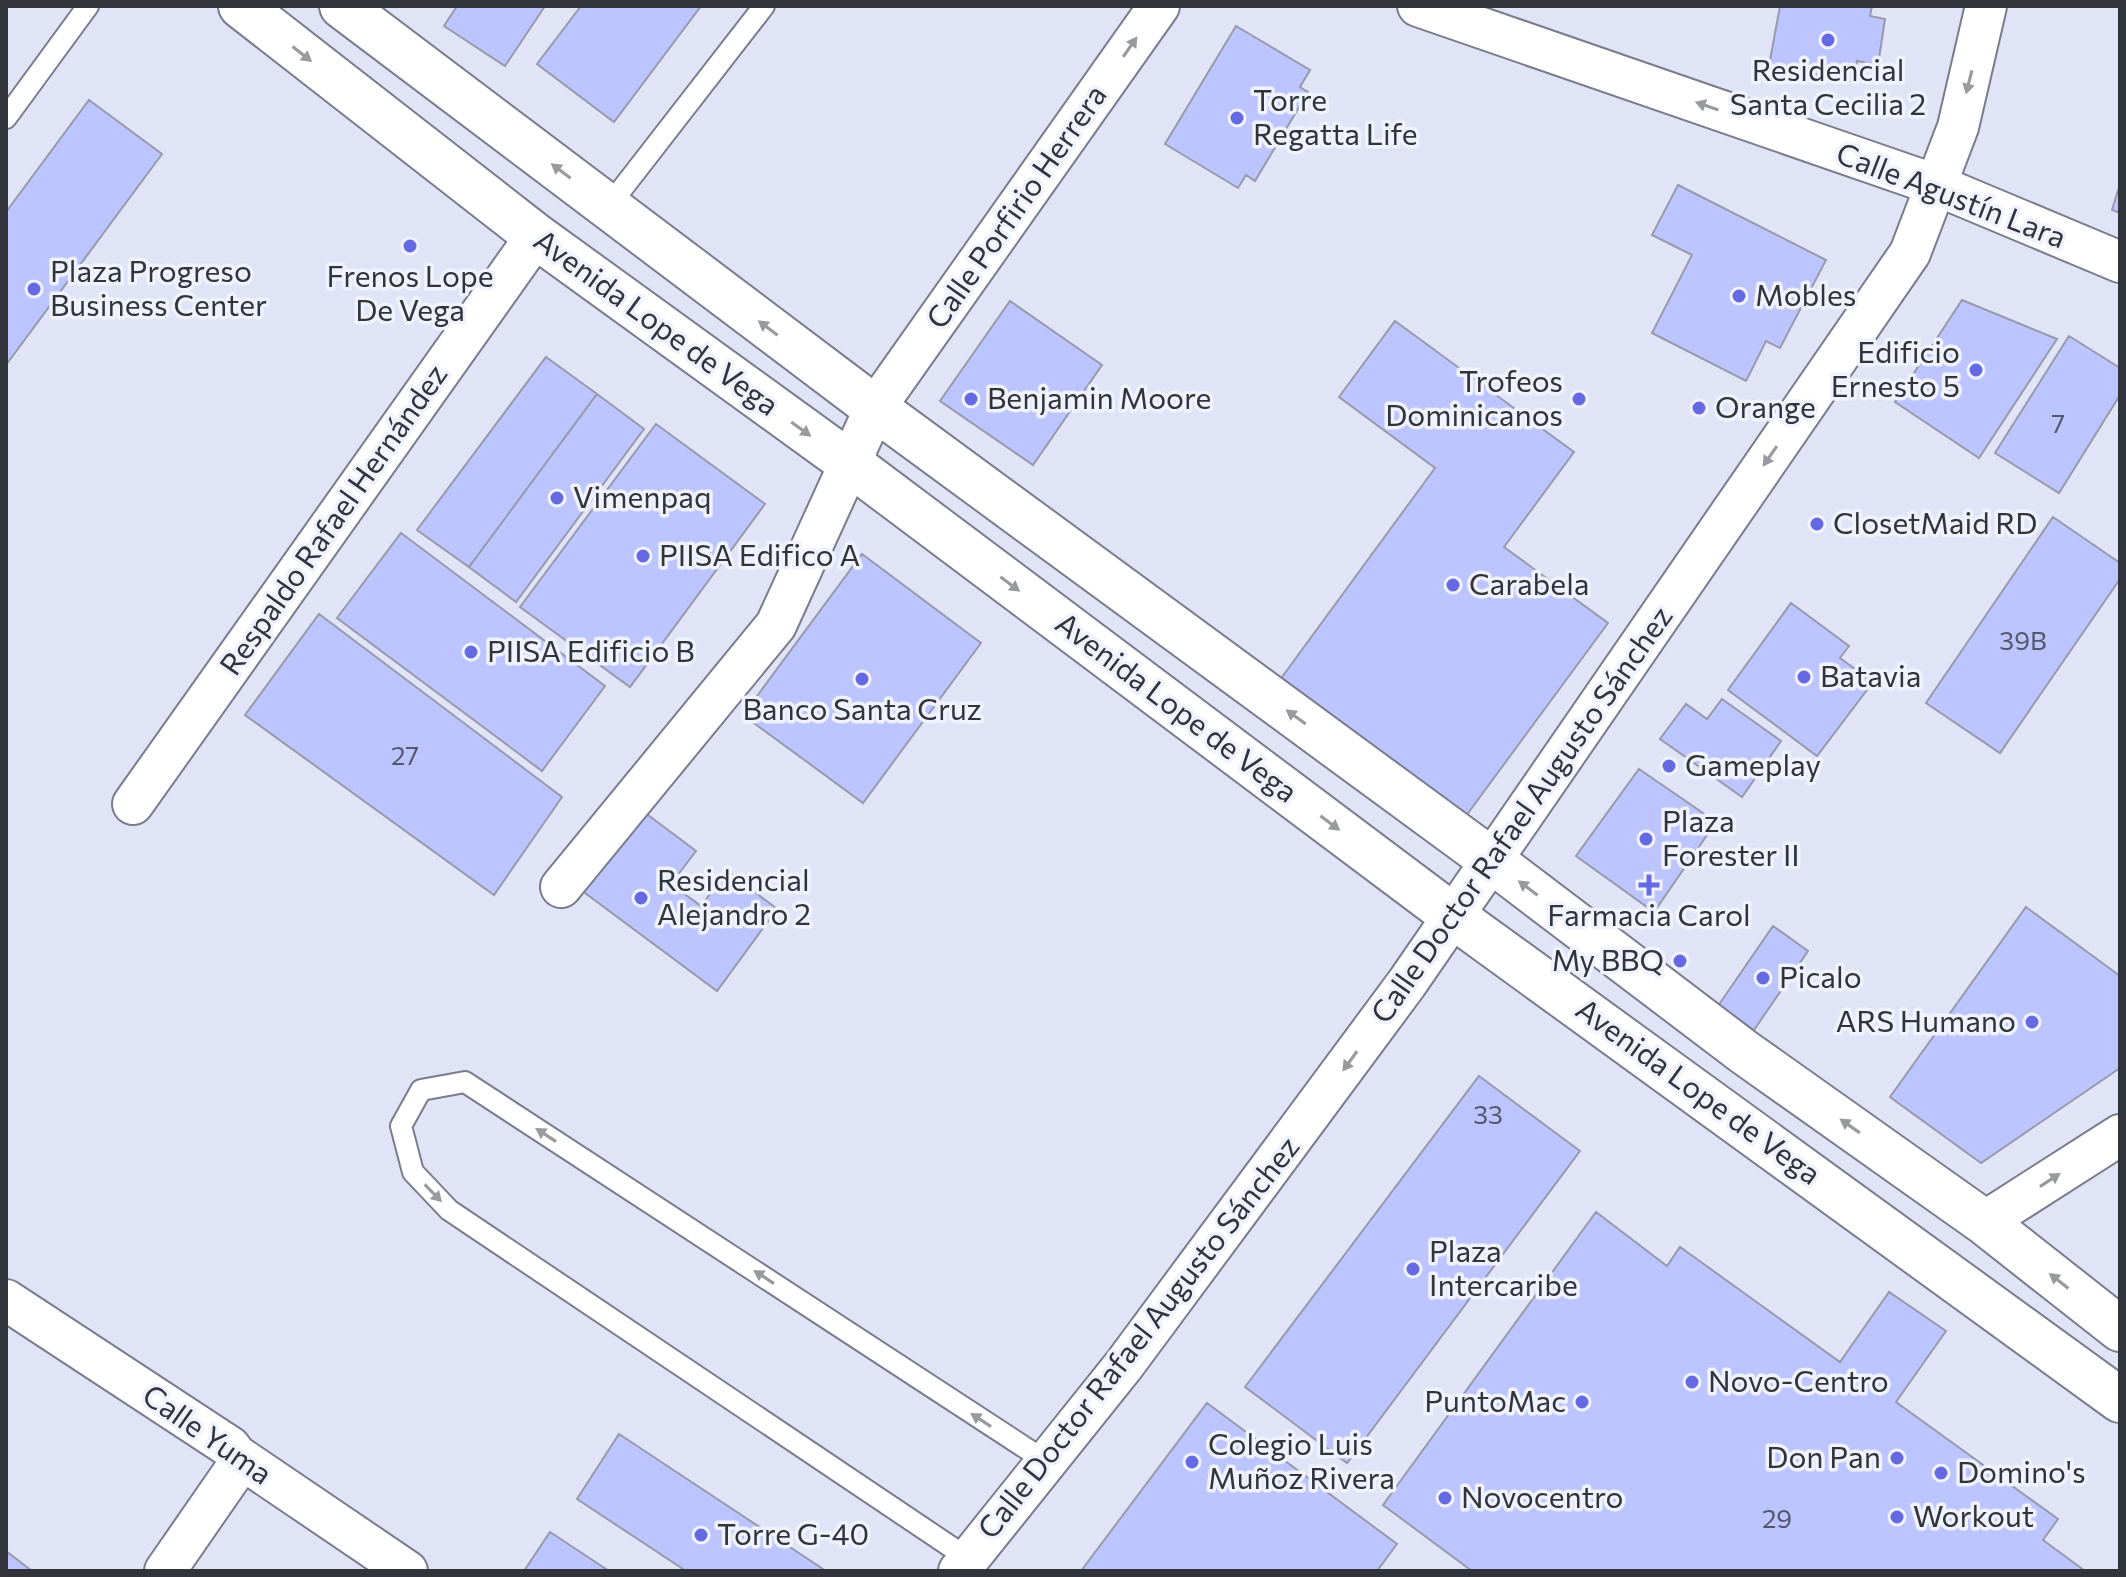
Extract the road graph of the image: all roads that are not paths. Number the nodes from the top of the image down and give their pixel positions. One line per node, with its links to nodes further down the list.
1 (88, 6): 8 (lane)
2 (241, 6): 11 (main road, Avenida Lope de Vega, one-way to 11)
3 (342, 6): 10 (main road, Avenida Lope de Vega, one-way to 3)
4 (764, 6): 10 (lane)
5 (1159, 6): 13 (street, Calle Porfirio Herrera, one-way to 5)
6 (1418, 6): 9 (street, Calle Agustín Lara, one-way to 6)
7 (1986, 6): 9 (street, Calle Doctor Rafael Augusto Sánchez, one-way to 9)
8 (6, 118)
9 (1936, 185): 12 (street, Calle Agustín Lara); 16 (street, Calle Doctor Rafael Augusto Sánchez, one-way to 16)
10 (608, 207): 13 (main road, Avenida Lope de Vega, one-way to 10)
11 (536, 236): 14 (main road, Avenida Lope de Vega, one-way to 14); 15 (street, Respaldo Rafael Hernández)
12 (2120, 262)
13 (875, 408): 14 (street, Calle Porfirio Herrera); 16 (main road, Avenida Lope de Vega, one-way to 13)
14 (848, 462): 17 (street, Calle Porfirio Herrera); 18 (main road, Avenida Lope de Vega, one-way to 18)
15 (133, 804)
16 (1491, 860): 18 (street, Calle Doctor Rafael Augusto Sánchez); 20 (main road, Avenida Lope de Vega, one-way to 16)
17 (561, 887)
18 (1453, 916): 23 (main road, Avenida Lope de Vega); 25 (street, Calle Doctor Rafael Augusto Sánchez, one-way to 25)
19 (2120, 1135): 20 (street, one-way to 19)
20 (1984, 1222): 22 (main road, Avenida Lope de Vega, one-way to 20)
21 (6, 1300): 24 (street, Calle Yuma)
22 (2120, 1329)
23 (2120, 1400)
24 (236, 1455): 27 (street); 28 (street, Calle Yuma)
25 (1047, 1462): 26 (street, Calle Doctor Rafael Augusto Sánchez); 26 (lane, one-way to 26)
26 (964, 1565)
27 (165, 1571)
28 (407, 1571)

